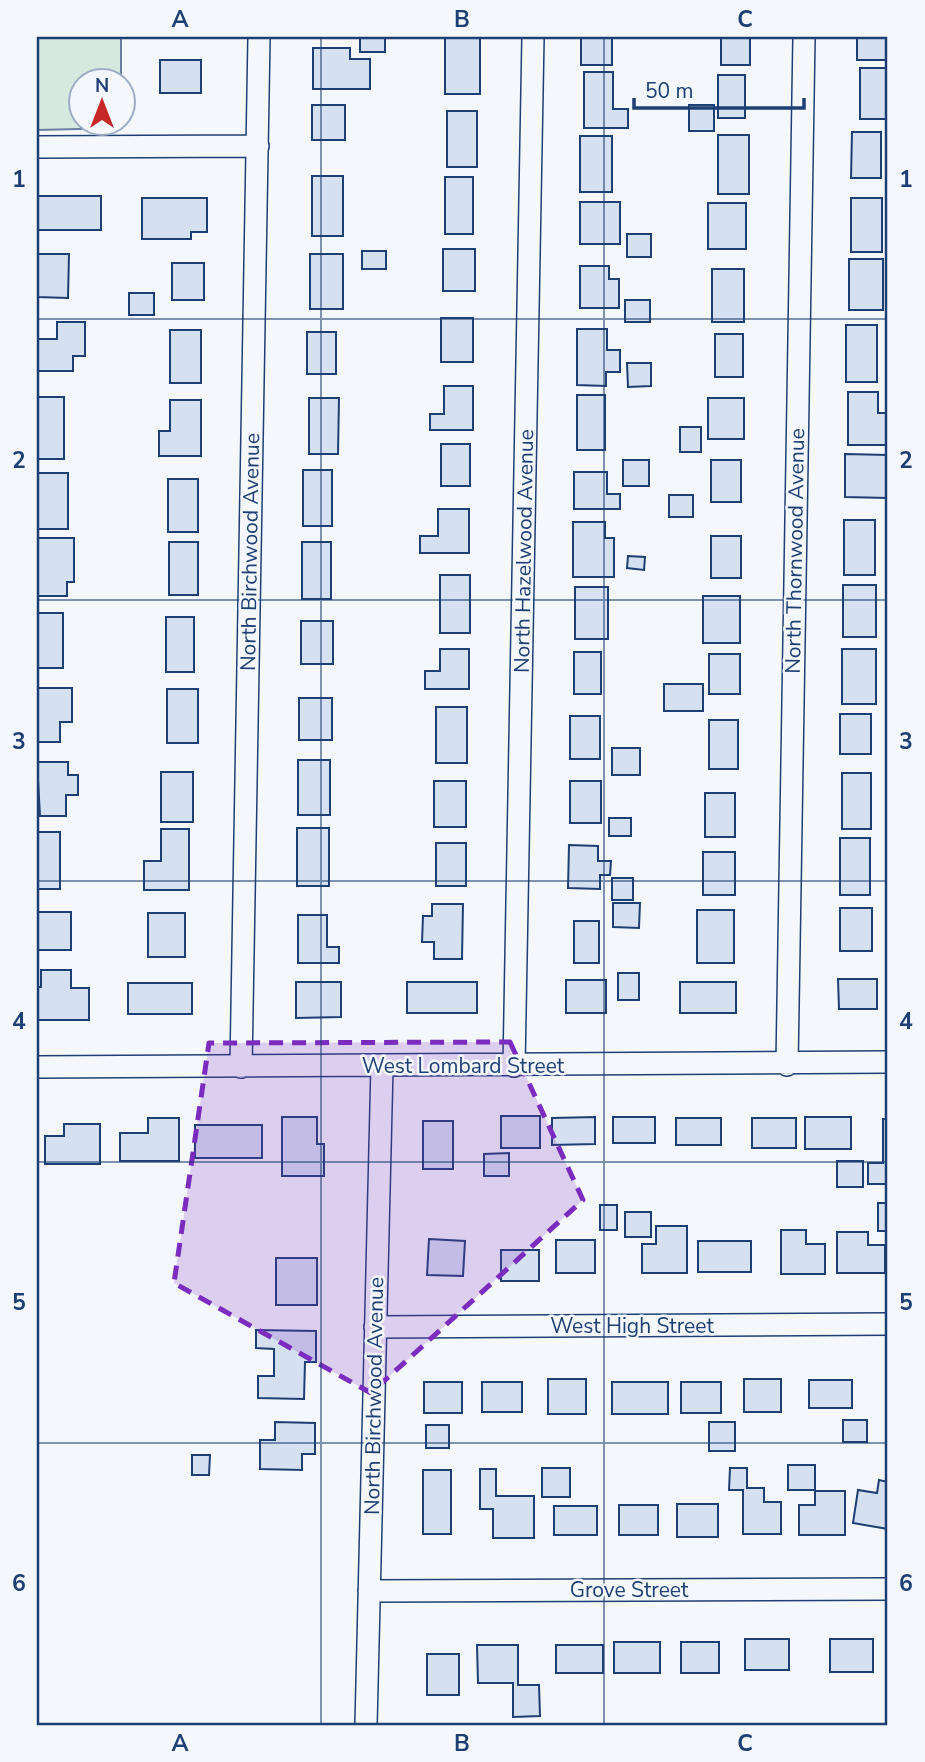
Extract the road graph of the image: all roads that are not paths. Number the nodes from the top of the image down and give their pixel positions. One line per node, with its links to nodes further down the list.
1 (259, 37): 4 (street, North Birchwood Avenue)
2 (533, 37): 11 (street, North Hazelwood Avenue)
3 (804, 37): 7 (street, North Thornwood Avenue)
4 (258, 146): 5 (street); 9 (street, North Birchwood Avenue)
5 (37, 147)
6 (888, 1062): 7 (street, West Lombard Street)
7 (786, 1065): 11 (street, West Lombard Street)
8 (37, 1066): 9 (street, West Lombard Street)
9 (241, 1066): 10 (street, West Lombard Street)
10 (382, 1066): 11 (street, West Lombard Street); 13 (street, North Birchwood Avenue)
11 (514, 1066)
12 (888, 1324): 13 (street, West High Street)
13 (375, 1327): 15 (street, North Birchwood Avenue)
14 (888, 1589): 15 (street, Grove Street)
15 (369, 1591): 16 (street, North Birchwood Avenue)
16 (366, 1725)

